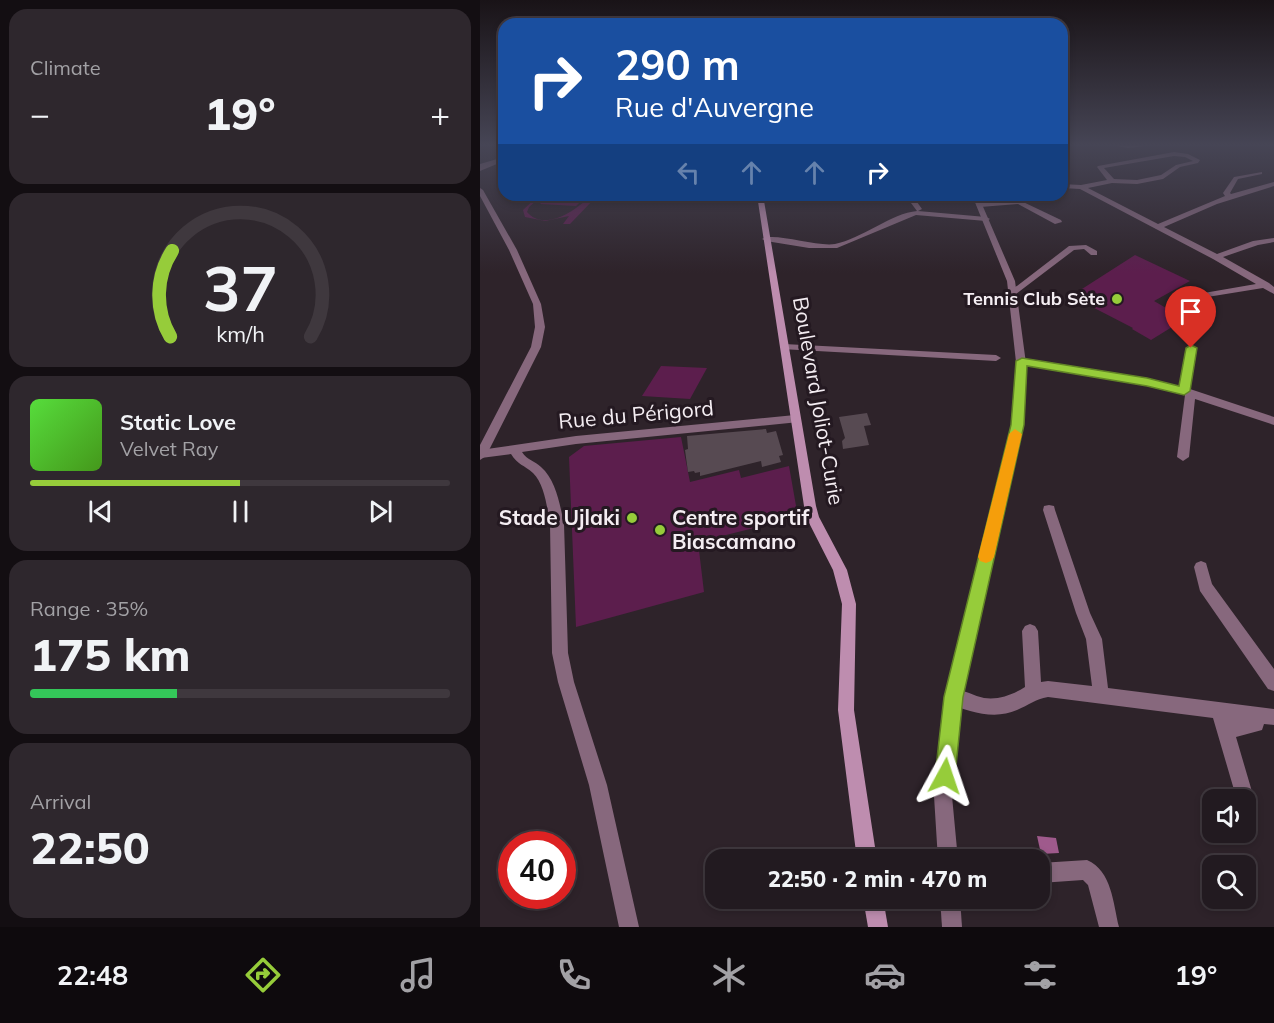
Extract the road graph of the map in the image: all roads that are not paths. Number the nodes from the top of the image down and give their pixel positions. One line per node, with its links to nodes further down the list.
1 (1081, 187): 13 (street)
2 (1228, 187): 5 (street)
3 (1262, 187): 5 (street)
4 (480, 190): 29 (street)
5 (1229, 196): 13 (street)
6 (761, 201): 14 (main road, Boulevard Joliot-Curie)
7 (912, 201): 10 (street)
8 (978, 201): 11 (street)
9 (998, 201): 12 (street)
10 (918, 209)
11 (986, 219): 14 (street); 19 (street)
12 (1058, 222)
13 (1158, 227): 17 (street)
14 (766, 239): 21 (main road, Boulevard Joliot-Curie)
15 (1274, 240): 17 (street)
16 (1094, 253): 19 (street)
17 (1216, 257): 18 (street)
18 (1270, 288): 20 (street)
19 (1013, 292): 24 (street)
20 (1198, 297)
21 (784, 347): 23 (street); 26 (main road, Boulevard Joliot-Curie)
22 (1191, 348): 25 (street)
23 (996, 358)
24 (1022, 361): 25 (street); 37 (street)
25 (1187, 392): 27 (street); 30 (street)
26 (795, 419): 28 (street, Rue du Périgord); 42 (main road, Boulevard Joliot-Curie)
27 (1274, 421)
28 (514, 449): 29 (street, Rue du Périgord); 47 (street)
29 (481, 455)
30 (1183, 457)
31 (1049, 510): 36 (street)
32 (1201, 567): 34 (street)
33 (1030, 631): 35 (street)
34 (1274, 683)
35 (1033, 691): 36 (street); 37 (street)
36 (1101, 696): 38 (street)
37 (953, 697): 43 (street)
38 (1219, 710): 39 (street); 40 (street)
39 (1266, 716): 40 (street)
40 (1227, 731): 41 (street)
41 (1242, 789)
42 (865, 849)
43 (947, 849)
44 (1050, 872): 50 (street)
45 (875, 909): 48 (main road)
46 (951, 909): 49 (street)
47 (629, 927)
48 (878, 927)
49 (952, 927)
50 (1108, 927)

